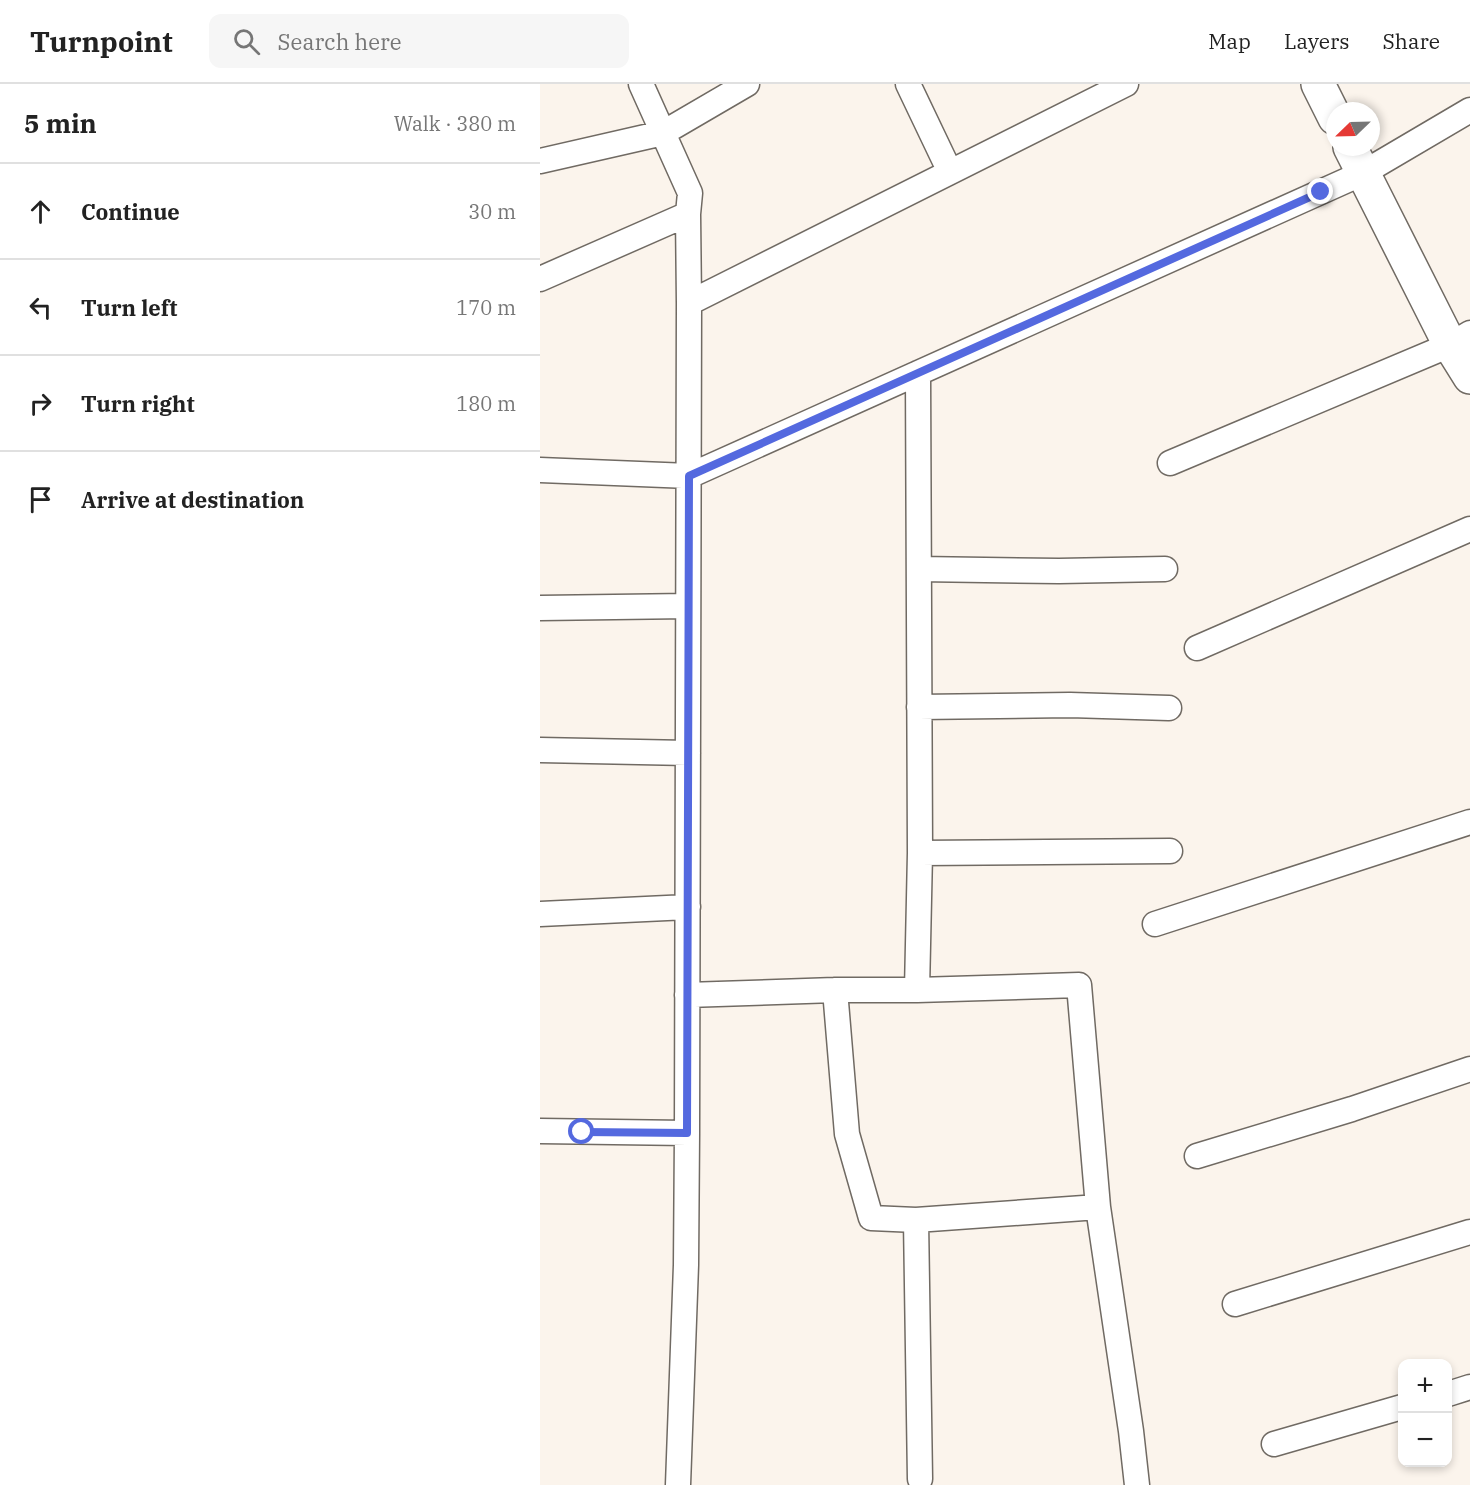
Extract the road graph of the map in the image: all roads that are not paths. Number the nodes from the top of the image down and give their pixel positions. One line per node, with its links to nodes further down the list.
1 (641, 84): 8 (street)
2 (747, 84): 8 (street)
3 (908, 84): 11 (street)
4 (1126, 84): 11 (street)
5 (1318, 84): 6 (street)
6 (1327, 102)
7 (1470, 110): 9 (street)
8 (663, 133): 10 (street); 12 (street)
9 (1356, 160): 15 (street); 16 (street)
10 (540, 161)
11 (950, 172): 14 (street)
12 (688, 214): 13 (street); 14 (street)
13 (540, 279)
14 (689, 303): 20 (street)
15 (1460, 339): 17 (street); 18 (street)
16 (918, 373): 20 (street); 22 (street)
17 (1470, 377)
18 (1170, 463)
19 (540, 470): 20 (street)
20 (689, 476): 24 (street)
21 (1470, 529): 26 (street)
22 (919, 569): 23 (street); 27 (street)
23 (1165, 569)
24 (688, 606): 25 (street); 30 (street)
25 (540, 608)
26 (1197, 648)
27 (919, 707): 28 (street); 33 (street)
28 (1169, 708)
29 (540, 750): 30 (street)
30 (688, 753): 34 (street)
31 (1470, 822): 36 (street)
32 (1170, 851): 33 (street)
33 (920, 853): 38 (street)
34 (688, 907): 35 (street); 39 (street)
35 (540, 914)
36 (1155, 924)
37 (835, 990): 38 (street); 39 (street); 45 (street)
38 (917, 990): 44 (street)
39 (687, 995): 42 (street)
40 (1470, 1069): 43 (street)
41 (540, 1131): 42 (street)
42 (687, 1133): 53 (street)
43 (1197, 1155)
44 (1098, 1207): 45 (street); 54 (street)
45 (916, 1220): 52 (street)
46 (1470, 1232): 47 (street)
47 (1236, 1304)
48 (1470, 1387): 49 (street)
49 (1452, 1393)
50 (1398, 1408): 51 (street)
51 (1274, 1444)
52 (920, 1479)
53 (678, 1485)
54 (1137, 1485)

